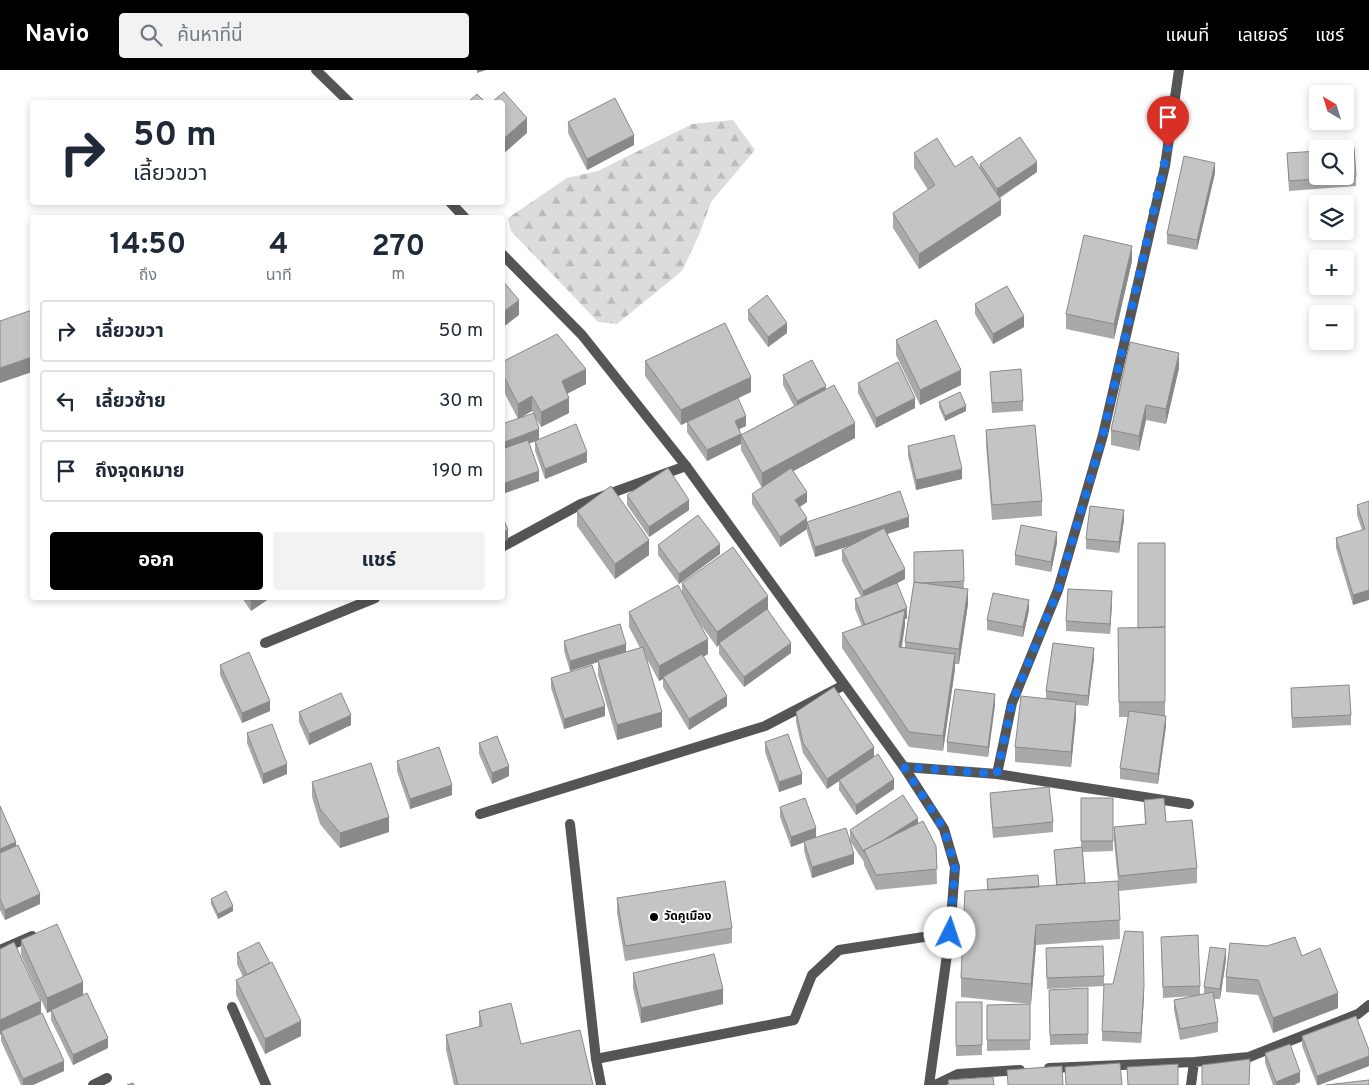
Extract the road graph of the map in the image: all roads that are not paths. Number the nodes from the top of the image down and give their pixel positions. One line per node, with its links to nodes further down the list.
1 (316, 70): 3 (street)
2 (1179, 70): 13 (street)
3 (347, 100)
4 (453, 205): 5 (street)
5 (462, 215)
6 (505, 257): 7 (street)
7 (686, 466): 8 (street); 11 (street)
8 (505, 545)
9 (370, 600): 10 (street)
10 (265, 643)
11 (844, 685): 12 (street); 15 (street)
12 (904, 767): 13 (street); 18 (street)
13 (997, 774): 14 (street)
14 (1188, 804)
15 (480, 814)
16 (570, 824): 22 (street)
17 (42, 931): 19 (street)
18 (950, 933): 22 (street); 28 (street)
19 (0, 950)
20 (1369, 1005): 23 (street)
21 (232, 1007): 26 (street)
22 (596, 1060): 27 (street)
23 (1194, 1062): 29 (street); 30 (street)
24 (107, 1078): 25 (street)
25 (93, 1085)
26 (266, 1085)
27 (601, 1085)
28 (929, 1085)
29 (935, 1085)
30 (1190, 1085)

